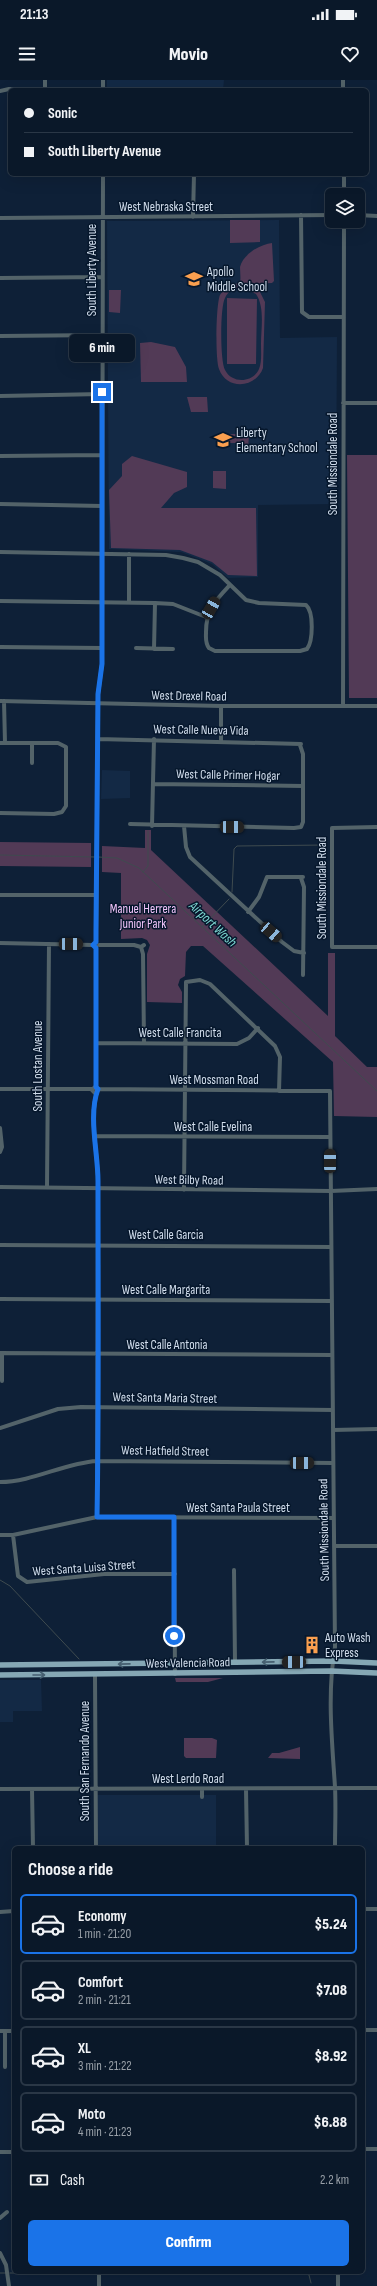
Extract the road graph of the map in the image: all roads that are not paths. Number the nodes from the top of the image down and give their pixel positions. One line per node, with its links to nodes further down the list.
1 (103, 176): 9 (street, South Liberty Avenue)
2 (194, 176): 10 (street)
3 (344, 176): 4 (street)
4 (344, 188)
5 (301, 215): 6 (street, West Nebraska Street); 10 (street, West Nebraska Street); 15 (street)
6 (325, 215)
7 (365, 215): 8 (street)
8 (377, 216)
9 (102, 217): 10 (street, West Nebraska Street); 11 (street, West Nebraska Street); 13 (street, South Liberty Avenue)
10 (193, 217)
11 (0, 218)
12 (344, 228): 15 (street, South Missiondale Road)
13 (102, 277): 14 (street); 16 (street, South Liberty Avenue)
14 (0, 278)
15 (344, 317): 20 (street, South Missiondale Road)
16 (102, 335): 17 (street); 18 (street, South Liberty Avenue)
17 (0, 336)
18 (102, 394): 19 (street); 23 (street, South Liberty Avenue)
19 (0, 396)
20 (343, 403): 21 (street); 45 (street, South Missiondale Road)
21 (377, 403)
22 (0, 456): 23 (street)
23 (102, 456): 25 (street, South Liberty Avenue)
24 (0, 504): 25 (street)
25 (102, 506): 27 (street, South Liberty Avenue)
26 (0, 552): 27 (street)
27 (102, 554): 28 (street); 32 (street, South Liberty Avenue)
28 (129, 554): 29 (street); 33 (street)
29 (230, 585): 35 (street); 36 (street)
30 (0, 601): 32 (street)
31 (312, 602): 35 (street)
32 (102, 603): 33 (street); 38 (street, South Liberty Avenue)
33 (129, 603): 34 (street)
34 (155, 603): 36 (street); 40 (street)
35 (308, 606): 36 (street)
36 (206, 618)
37 (0, 647): 38 (street)
38 (102, 648): 43 (street, South Liberty Avenue)
39 (136, 648): 40 (street)
40 (154, 649): 41 (street)
41 (173, 649)
42 (2, 701): 43 (street, West Drexel Road); 50 (street)
43 (98, 704): 44 (street, West Drexel Road); 47 (street, South Liberty Avenue)
44 (221, 706): 45 (street, West Drexel Road); 49 (street)
45 (343, 706): 46 (street, West Drexel Road)
46 (377, 706)
47 (98, 739): 48 (street, West Calle Nueva Vida); 61 (street, South Liberty Avenue)
48 (154, 740): 49 (street, West Calle Nueva Vida); 53 (street)
49 (221, 741): 54 (street, West Calle Nueva Vida)
50 (2, 743): 51 (street)
51 (32, 744): 52 (street); 55 (street)
52 (32, 763)
53 (154, 784): 54 (street, West Calle Primer Hogar); 57 (street)
54 (303, 786): 58 (street)
55 (0, 813)
56 (130, 824): 57 (street)
57 (152, 826): 58 (street)
58 (184, 826): 62 (street)
59 (377, 827): 66 (street, South Missiondale Road)
60 (0, 895): 61 (street)
61 (96, 895): 65 (street, South Liberty Avenue)
62 (248, 912): 67 (street); 67 (street)
63 (0, 944): 64 (street)
64 (49, 944): 65 (street); 74 (street, South Lostan Avenue)
65 (96, 945): 70 (street, South Liberty Avenue); 71 (street)
66 (377, 947)
67 (304, 953): 68 (street)
68 (303, 974)
69 (258, 1028): 72 (street, West Calle Francita); 72 (street); 77 (street)
70 (96, 1043): 71 (street, West Calle Francita); 75 (street, South Liberty Avenue)
71 (144, 1043): 72 (street, West Calle Francita)
72 (185, 1043): 76 (street)
73 (0, 1089): 74 (street, West Mossman Road)
74 (48, 1089): 75 (street, West Mossman Road); 85 (street, South Lostan Avenue)
75 (95, 1090): 76 (street, West Mossman Road); 80 (street, South Liberty Avenue)
76 (185, 1090): 77 (street, West Mossman Road); 81 (street)
77 (279, 1091): 78 (street, West Mossman Road)
78 (330, 1091): 82 (street, South Missiondale Road)
79 (0, 1128): 83 (street)
80 (95, 1136): 81 (street, West Calle Evelina); 86 (street, South Liberty Avenue)
81 (184, 1137): 82 (street, West Calle Evelina); 88 (street)
82 (330, 1137): 89 (street, South Missiondale Road)
83 (1, 1153)
84 (0, 1187): 85 (street, West Bilby Road)
85 (47, 1188): 86 (street, West Bilby Road)
86 (98, 1189): 88 (street, West Bilby Road); 91 (street)
87 (377, 1189): 89 (street, West Bilby Road)
88 (184, 1190): 89 (street, West Bilby Road)
89 (330, 1191): 92 (street, South Missiondale Road)
90 (0, 1245): 91 (street, West Calle Garcia)
91 (98, 1245): 92 (street, West Calle Garcia); 94 (street)
92 (331, 1247): 95 (street, South Missiondale Road)
93 (0, 1299): 94 (street, West Calle Margarita)
94 (98, 1300): 95 (street, West Calle Margarita); 97 (street)
95 (332, 1302): 98 (street, South Missiondale Road)
96 (1, 1353): 97 (street, West Calle Antonia); 99 (street, West Calle Antonia)
97 (98, 1354): 98 (street, West Calle Antonia); 100 (street)
98 (332, 1355): 101 (street, South Missiondale Road)
99 (2, 1381)
100 (96, 1407): 101 (street, West Santa Maria Street); 102 (street, West Santa Maria Street); 105 (street)
101 (332, 1410): 104 (street, South Missiondale Road)
102 (0, 1428)
103 (377, 1429): 104 (street)
104 (333, 1430): 106 (street, South Missiondale Road)
105 (97, 1461): 106 (street, West Hatfield Street); 107 (street, West Hatfield Street); 108 (street)
106 (333, 1463): 110 (street, South Missiondale Road)
107 (0, 1482)
108 (97, 1517): 109 (street, West Santa Paula Street); 112 (street, West Santa Paula Street)
109 (174, 1517): 110 (street, West Santa Paula Street); 116 (street)
110 (334, 1518): 113 (street, South Missiondale Road)
111 (0, 1535): 112 (street, West Santa Paula Street)
112 (13, 1535): 116 (street, West Santa Luisa Street)
113 (334, 1546): 114 (street); 117 (street, South Missiondale Road)
114 (377, 1546)
115 (234, 1570): 118 (street)
116 (175, 1574): 119 (street)
117 (333, 1661): 118 (main road, West Valencia Road, one-way to 118); 120 (main road, West Valencia Road); 123 (street, South Missiondale Road)
118 (234, 1662): 119 (main road, West Valencia Road)
119 (175, 1663): 121 (main road, West Valencia Road, one-way to 121); 126 (street)
120 (377, 1663)
121 (94, 1664): 122 (main road, West Valencia Road); 125 (main road)
122 (0, 1665)
123 (331, 1671): 124 (main road, West Valencia Road); 126 (main road, West Valencia Road); 129 (street, South Missiondale Road)
124 (377, 1673)
125 (95, 1674): 126 (main road, West Valencia Road); 127 (main road, West Valencia Road, one-way to 125); 133 (street, South San Fernando Avenue)
126 (175, 1674)
127 (0, 1675)
128 (246, 1788): 129 (street, West Lerdo Road); 134 (street, West Lerdo Road); 138 (street)
129 (335, 1788): 130 (street, West Lerdo Road); 139 (street, South Missiondale Road)
130 (377, 1788)
131 (0, 1789): 132 (street, West Lerdo Road)
132 (32, 1789): 133 (street, West Lerdo Road); 136 (street)
133 (96, 1789): 134 (street, West Lerdo Road); 137 (street, South San Fernando Avenue)
134 (202, 1789): 135 (street)
135 (202, 1797)
136 (32, 1846)
137 (96, 1846)
138 (247, 1846)
139 (335, 1846)
140 (365, 1909): 141 (street)
141 (377, 1909)
142 (12, 1911): 143 (street)
143 (0, 1912)
144 (365, 2030): 145 (street)
145 (377, 2030)
146 (2, 2031): 147 (street)
147 (5, 2067)
148 (365, 2149): 149 (street)
149 (377, 2149)
150 (0, 2152): 151 (street)
151 (12, 2152)
152 (7, 2212): 153 (street)
153 (0, 2218)
154 (0, 2253): 157 (street)
155 (99, 2274): 158 (street)
156 (338, 2274): 159 (street)
157 (9, 2286)
158 (99, 2286)
159 (338, 2286)

